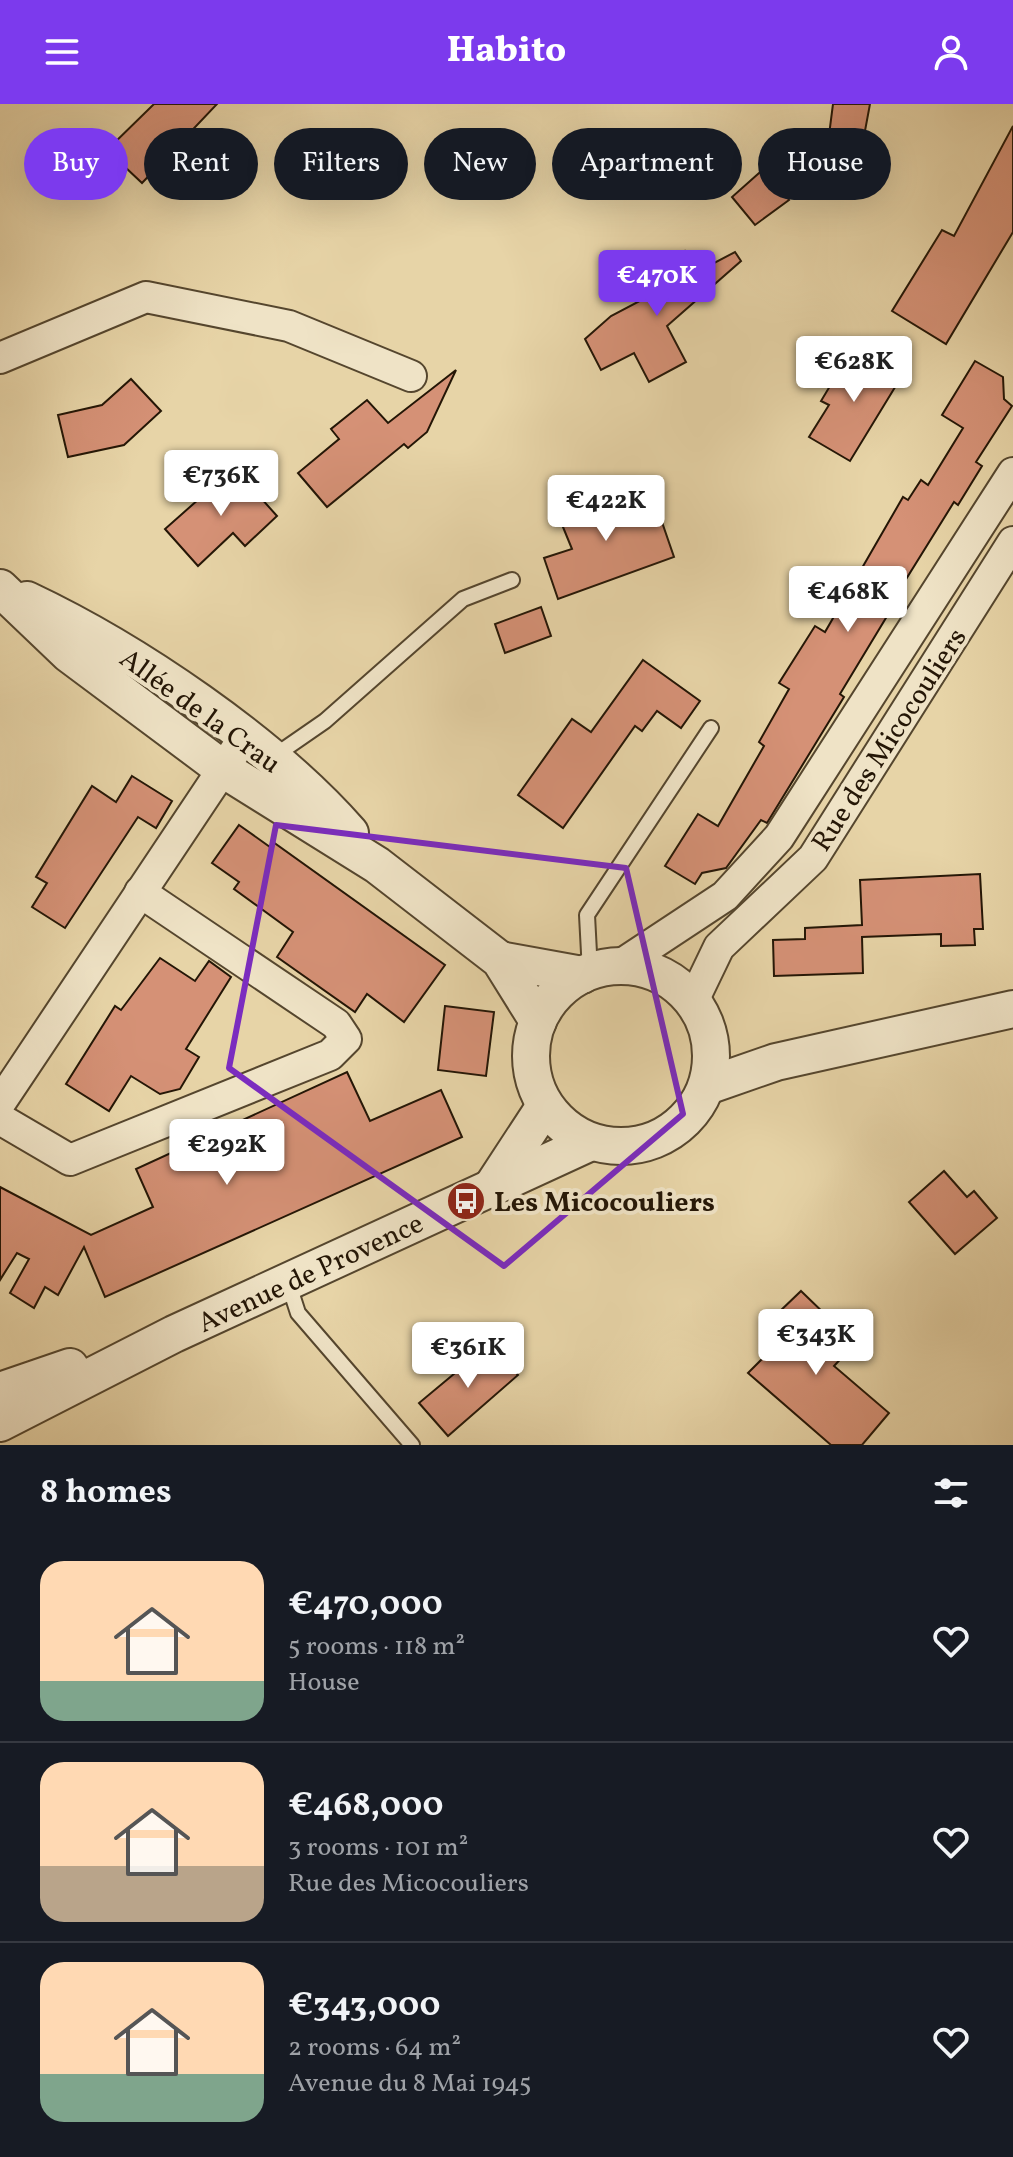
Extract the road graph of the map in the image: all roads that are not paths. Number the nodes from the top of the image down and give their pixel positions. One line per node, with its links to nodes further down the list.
1 (0, 358): 2 (street)
2 (411, 376)
3 (1013, 473): 13 (street, Rue des Micocouliers)
4 (1013, 542): 15 (street, Rue des Micocouliers)
5 (512, 580): 8 (lane)
6 (0, 588): 8 (street, Allée de la Crau); 9 (street)
7 (711, 728): 13 (lane)
8 (258, 747): 9 (street); 10 (street, Allée de la Crau)
9 (223, 769): 10 (street); 11 (street)
10 (377, 865): 12 (street)
11 (140, 892): 19 (street); 21 (street)
12 (500, 960): 13 (street); 16 (street)
13 (597, 971): 15 (street); 16 (street)
14 (1013, 1009): 17 (street)
15 (701, 1017): 17 (street); 18 (street)
16 (538, 1021): 20 (street)
17 (776, 1062): 18 (street)
18 (707, 1086): 22 (street)
19 (0, 1103)
20 (545, 1106): 22 (street); 23 (street)
21 (0, 1119)
22 (591, 1142): 23 (street, Avenue de Provence)
23 (490, 1190): 24 (street, Avenue de Provence)
24 (288, 1282): 25 (street, Avenue de Provence); 28 (lane)
25 (174, 1334): 26 (street, Avenue de Provence); 27 (street, Avenue de Provence)
26 (0, 1391)
27 (0, 1423)
28 (412, 1445)

